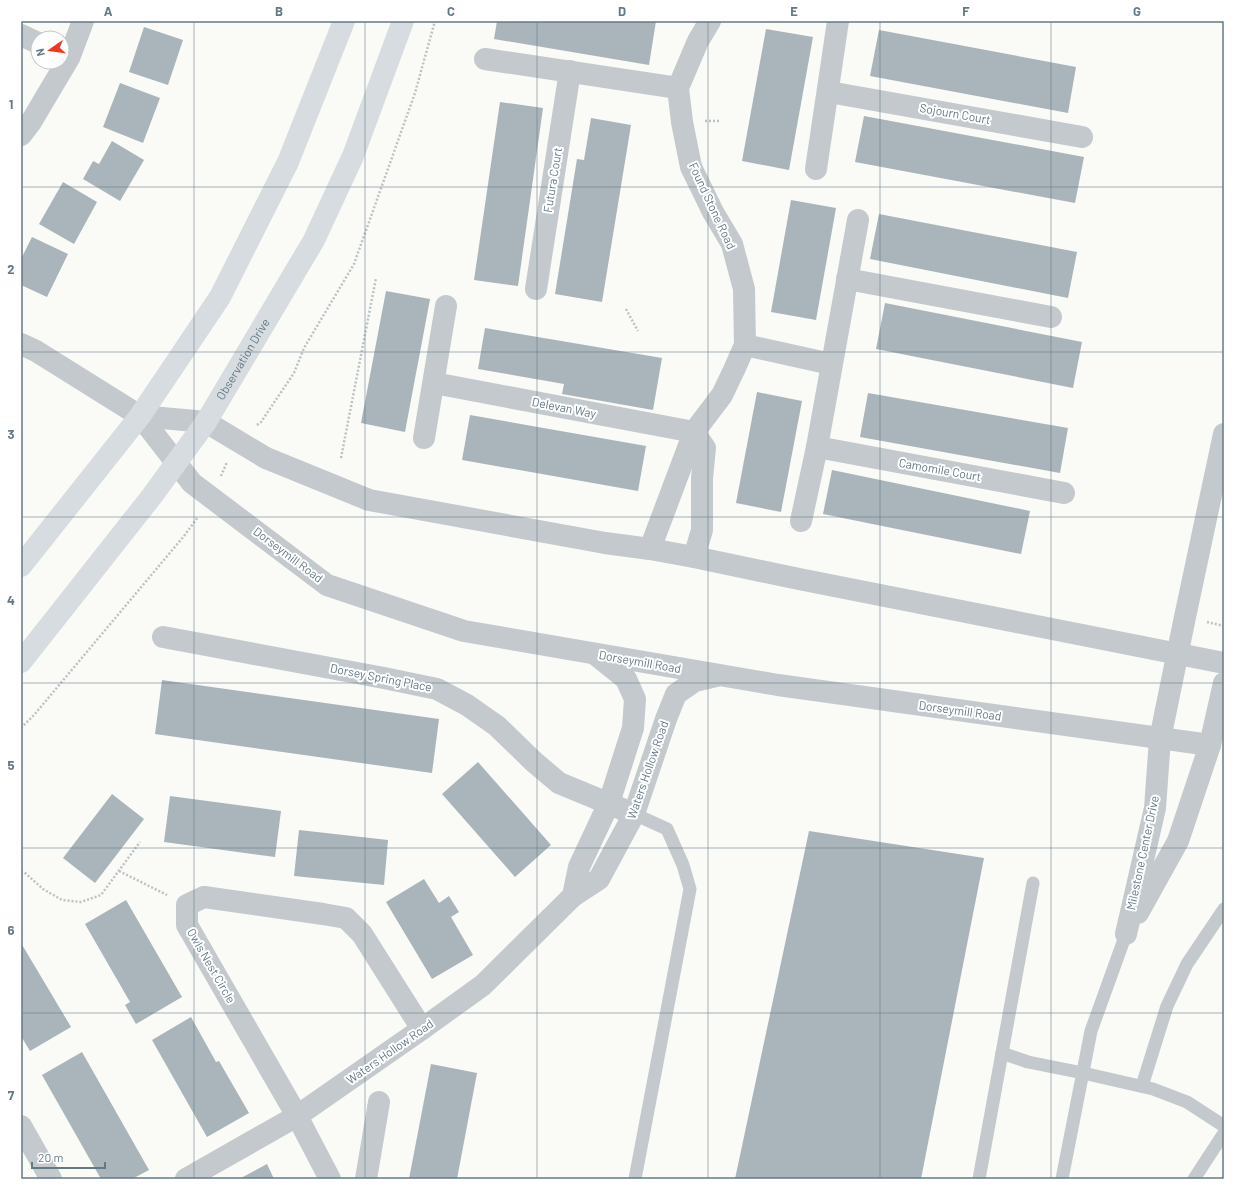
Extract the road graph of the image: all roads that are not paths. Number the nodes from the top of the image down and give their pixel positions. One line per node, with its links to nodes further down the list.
1 (83, 21): 6 (street)
2 (344, 21): 24 (street)
3 (403, 21): 25 (street, Observation Drive)
4 (710, 21): 10 (street, Found Stone Road)
5 (838, 21): 11 (street)
6 (70, 46)
7 (485, 59): 9 (street)
8 (58, 70): 12 (street)
9 (570, 72): 10 (street); 17 (street, Futura Court)
10 (678, 88): 21 (street, Found Stone Road)
11 (829, 92): 13 (street, Sojourn Court); 14 (street)
12 (21, 135)
13 (1082, 137)
14 (816, 169)
15 (858, 220): 16 (street)
16 (847, 279): 19 (street); 22 (street)
17 (536, 289)
18 (446, 306): 23 (street)
19 (1051, 317)
20 (21, 344): 24 (street, Dorseymill Road)
21 (745, 344): 22 (street); 26 (street, Found Stone Road)
22 (831, 364): 29 (street)
23 (434, 383): 26 (street, Delevan Way); 28 (street)
24 (140, 416): 25 (street, Dorseymill Road); 30 (street, Dorseymill Road); 36 (street)
25 (206, 422): 30 (street, Observation Drive); 34 (street, Dorseymill Road)
26 (694, 432): 34 (street, Found Stone Road); 35 (street)
27 (1224, 434): 31 (street, Milestone Center Drive)
28 (424, 438)
29 (817, 448): 32 (street, Camomile Court); 33 (street)
30 (176, 463): 39 (street, Dorseymill Road); 40 (street, Observation Drive)
31 (1219, 485): 38 (street, Milestone Center Drive)
32 (1064, 493)
33 (800, 521)
34 (650, 549): 35 (street, Dorseymill Road)
35 (694, 557): 38 (street, Dorseymill Road)
36 (21, 566)
37 (163, 636): 46 (street, Dorsey Spring Place)
38 (1177, 653): 41 (street, Dorseymill Road); 44 (street, Milestone Center Drive)
39 (595, 654): 42 (street, Dorseymill Road); 46 (street)
40 (21, 662)
41 (1224, 662)
42 (718, 675): 44 (street, Dorseymill Road); 47 (street, Waters Hollow Road)
43 (1224, 683): 45 (street, Milestone Center Drive)
44 (1160, 738): 45 (street, Dorseymill Road); 51 (street, Milestone Center Drive)
45 (1210, 745): 51 (street, Milestone Center Drive)
46 (609, 803): 47 (street, Dorsey Spring Place); 49 (street)
47 (634, 814): 49 (street, Waters Hollow Road); 65 (lane)
48 (1033, 883): 53 (lane)
49 (573, 896): 52 (street, Waters Hollow Road)
50 (1224, 910): 55 (lane)
51 (1126, 934): 54 (lane)
52 (422, 1030): 57 (street, Waters Hollow Road); 57 (street, Owls Nest Circle)
53 (1002, 1053): 54 (lane); 66 (lane)
54 (1083, 1073): 55 (lane); 67 (lane)
55 (1142, 1086): 59 (lane)
56 (379, 1102): 64 (street)
57 (297, 1116): 62 (street, Waters Hollow Road); 63 (street, Owls Nest Circle)
58 (21, 1126): 61 (street)
59 (1224, 1126)
60 (1224, 1133): 68 (lane)
61 (51, 1179)
62 (186, 1179)
63 (330, 1179)
64 (366, 1179)
65 (635, 1179)
66 (979, 1179)
67 (1062, 1179)
68 (1194, 1179)

